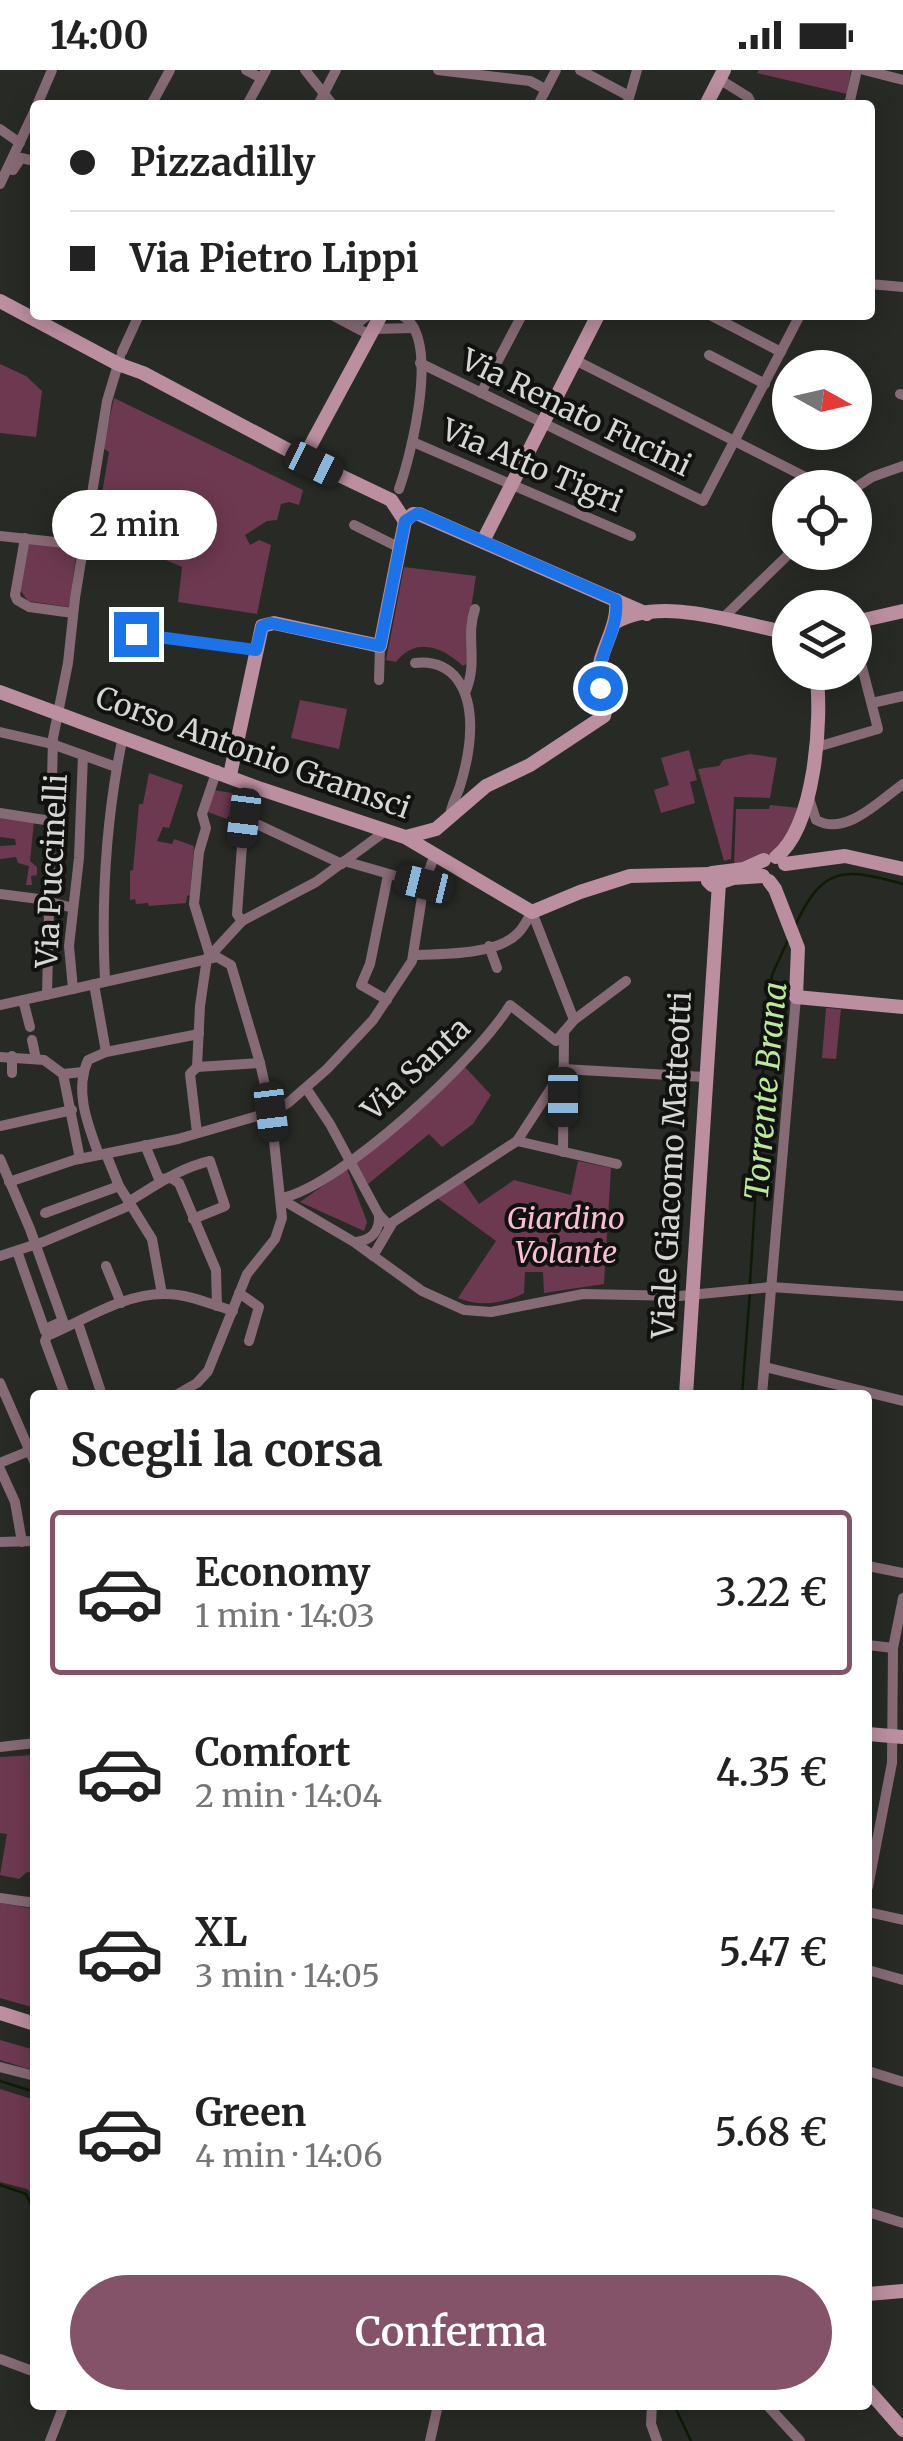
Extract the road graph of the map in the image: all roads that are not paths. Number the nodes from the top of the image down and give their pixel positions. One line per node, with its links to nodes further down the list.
1 (52, 70): 17 (street)
2 (170, 70): 18 (street)
3 (246, 70): 11 (street)
4 (305, 70): 16 (street)
5 (336, 70): 16 (street)
6 (438, 70): 12 (street)
7 (556, 70): 15 (street)
8 (580, 70): 23 (street)
9 (638, 70): 23 (street)
10 (861, 70): 14 (street); 26 (street)
11 (263, 74): 19 (street)
12 (533, 75): 15 (street)
13 (722, 75): 24 (street); 25 (street)
14 (903, 80)
15 (545, 89): 22 (street)
16 (324, 93): 20 (street); 21 (street)
17 (39, 100)
18 (154, 100)
19 (250, 100)
20 (320, 100)
21 (329, 100)
22 (540, 100)
23 (628, 100)
24 (709, 100)
25 (750, 100)
26 (851, 100)
27 (30, 120): 29 (street)
28 (0, 129): 29 (street)
29 (20, 143): 31 (street)
30 (30, 159): 31 (street)
31 (0, 185)
32 (875, 285): 33 (street)
33 (903, 288)
34 (0, 301): 35 (street)
35 (30, 315)
36 (39, 320): 49 (street)
37 (135, 320): 49 (street)
38 (342, 320): 44 (street)
39 (411, 320): 45 (street)
40 (519, 320): 54 (street)
41 (595, 320): 50 (street)
42 (720, 320): 46 (street)
43 (798, 320): 47 (street)
44 (373, 323): 45 (street); 58 (street)
45 (414, 328): 51 (street)
46 (778, 350)
47 (783, 350)
48 (708, 356): 53 (street)
49 (116, 357): 58 (street); 70 (street)
50 (575, 360): 55 (street); 57 (street)
51 (420, 363): 54 (street, Via Renato Fucini); 56 (street)
52 (772, 371): 53 (street)
53 (765, 384): 57 (street)
54 (481, 393): 55 (street, Via Renato Fucini)
55 (542, 424): 57 (street, Via Renato Fucini); 62 (street)
56 (413, 442): 62 (street, Via Atto Tigri); 63 (street)
57 (735, 442): 60 (street)
58 (304, 456): 64 (street)
59 (903, 466): 61 (street)
60 (791, 470)
61 (872, 478)
62 (512, 483): 67 (street, Via Atto Tigri); 69 (street)
63 (399, 489)
64 (405, 521): 69 (street); 71 (street)
65 (354, 525): 71 (street)
66 (0, 536): 68 (street)
67 (631, 536)
68 (25, 538): 70 (street); 74 (street)
69 (482, 541): 75 (street)
70 (83, 545): 78 (street)
71 (400, 548): 85 (street)
72 (772, 570): 80 (street)
73 (0, 593): 74 (street)
74 (15, 595): 78 (street)
75 (616, 600): 79 (street); 82 (street)
76 (476, 609): 92 (street)
77 (903, 610): 81 (street)
78 (73, 613): 95 (street)
79 (646, 614): 80 (street); 82 (street)
80 (725, 616): 83 (street)
81 (872, 618)
82 (616, 622): 106 (street)
83 (772, 628)
84 (118, 632): 86 (street)
85 (379, 649): 86 (street); 88 (street)
86 (256, 650): 102 (street)
87 (416, 663): 92 (street)
88 (379, 680)
89 (816, 690): 99 (street)
90 (868, 690): 94 (street)
91 (0, 692): 95 (street, Corso Antonio Gramsci)
92 (465, 692): 106 (street)
93 (903, 696): 94 (street)
94 (872, 704): 99 (street)
95 (56, 711): 97 (street, Corso Antonio Gramsci); 98 (street)
96 (0, 732): 98 (street)
97 (123, 736): 101 (street); 102 (street, Corso Antonio Gramsci)
98 (52, 744): 100 (street); 107 (street)
99 (817, 747): 104 (street)
100 (83, 755): 101 (street); 120 (street, Via Puccinelli)
101 (116, 767): 130 (street)
102 (223, 773): 109 (street, Corso Antonio Gramsci); 127 (street)
103 (903, 784): 104 (street)
104 (808, 794): 113 (street)
105 (0, 813): 107 (street)
106 (450, 816): 108 (street)
107 (51, 821): 119 (street)
108 (436, 829): 110 (street); 111 (street)
109 (387, 830): 110 (street, Corso Antonio Gramsci); 112 (street)
110 (405, 836): 111 (street, Corso Antonio Gramsci)
111 (434, 854): 117 (street); 121 (street, Corso Antonio Gramsci)
112 (343, 862): 115 (street); 122 (street); 122 (street)
113 (771, 868): 114 (street); 116 (street); 133 (street)
114 (903, 869)
115 (388, 876): 117 (street); 135 (street)
116 (713, 880): 121 (street); 152 (street, Viale Giacomo Matteotti)
117 (424, 884): 126 (street)
118 (0, 894): 119 (street)
119 (49, 902): 120 (street); 125 (street)
120 (73, 908): 123 (street, Via Puccinelli)
121 (532, 912): 124 (street); 138 (street)
122 (242, 921): 127 (street)
123 (69, 946): 125 (street); 131 (street, Via Puccinelli)
124 (489, 946): 126 (street); 128 (street)
125 (48, 947): 132 (street)
126 (414, 954): 135 (street)
127 (208, 957): 130 (street); 141 (street); 146 (street)
128 (497, 968)
129 (626, 982): 138 (street)
130 (100, 983): 131 (street); 143 (street)
131 (72, 989): 132 (street)
132 (47, 994): 134 (street)
133 (796, 998): 137 (street); 182 (street)
134 (24, 1000): 136 (street); 139 (street)
135 (387, 1000): 153 (street)
136 (0, 1005)
137 (903, 1007)
138 (574, 1020): 140 (street)
139 (30, 1027)
140 (564, 1031): 148 (street); 164 (street, Via Santa)
141 (199, 1034): 143 (street); 147 (street)
142 (32, 1040): 145 (street)
143 (106, 1052): 149 (street)
144 (6, 1057): 145 (street); 150 (street)
145 (36, 1058): 151 (street)
146 (260, 1063): 147 (street); 155 (street)
147 (197, 1067): 157 (street)
148 (564, 1069): 152 (street); 158 (street); 160 (street)
149 (83, 1072): 151 (street); 154 (street)
150 (12, 1073)
151 (63, 1074): 154 (street)
152 (705, 1077): 185 (street, Viale Giacomo Matteotti)
153 (306, 1088): 155 (street); 164 (street)
154 (76, 1109): 156 (street); 161 (street); 162 (street)
155 (271, 1112): 157 (street); 170 (street)
156 (0, 1126)
157 (197, 1133): 159 (street)
158 (517, 1141): 160 (street); 175 (street)
159 (145, 1145): 161 (street); 166 (street)
160 (563, 1152): 165 (street)
161 (102, 1155): 162 (street); 168 (street)
162 (80, 1159): 167 (street)
163 (0, 1160): 167 (street)
164 (348, 1162): 170 (street, Via Santa); 174 (street)
165 (618, 1164)
166 (167, 1178): 171 (street); 173 (street); 173 (street)
167 (7, 1180): 169 (street); 177 (street)
168 (119, 1186): 171 (street); 172 (street)
169 (0, 1195)
170 (282, 1198): 176 (street); 183 (street)
171 (130, 1204): 177 (street); 184 (street)
172 (45, 1213)
173 (191, 1214): 188 (street)
174 (379, 1215): 175 (street); 176 (street)
175 (390, 1225): 180 (street)
176 (354, 1242): 180 (street)
177 (34, 1246): 178 (street); 191 (street)
178 (17, 1250): 179 (street); 191 (street)
179 (0, 1256)
180 (373, 1256): 185 (street)
181 (106, 1266): 187 (street)
182 (765, 1288): 185 (street); 186 (street); 193 (street)
183 (240, 1293): 189 (street); 192 (street)
184 (162, 1294): 187 (street); 188 (street)
185 (692, 1295): 198 (street, Viale Giacomo Matteotti)
186 (903, 1296)
187 (121, 1303): 190 (street)
188 (217, 1306): 189 (street)
189 (233, 1311): 197 (street)
190 (78, 1323): 191 (street); 196 (street)
191 (46, 1332): 195 (street)
192 (249, 1341)
193 (765, 1367): 199 (street); 200 (street)
194 (0, 1383): 203 (street)
195 (64, 1390)
196 (100, 1390)
197 (185, 1390)
198 (686, 1390)
199 (763, 1390)
200 (852, 1390)
201 (872, 1395): 202 (street)
202 (903, 1401)
203 (30, 1445)
204 (30, 1450): 205 (street)
205 (0, 1466): 208 (street)
206 (30, 1541): 208 (street)
207 (0, 1542): 208 (street)
208 (22, 1542)
209 (872, 1567): 210 (street)
210 (903, 1573)
211 (903, 1598): 213 (street)
212 (872, 1645): 213 (street)
213 (893, 1648): 215 (street)
214 (872, 1734): 215 (street)
215 (898, 1736): 218 (street)
216 (30, 1744): 217 (street)
217 (0, 1747)
218 (872, 1852)
219 (0, 1898): 220 (street)
220 (30, 1902)
221 (872, 1913): 222 (street)
222 (903, 1920)
223 (872, 1971): 224 (street)
224 (903, 1980)
225 (0, 2013): 226 (street)
226 (30, 2022)
227 (0, 2067): 229 (street)
228 (872, 2072): 230 (street)
229 (30, 2075)
230 (903, 2082)
231 (872, 2213): 232 (street)
232 (903, 2223)
233 (903, 2291): 234 (street)
234 (872, 2294)
235 (0, 2359): 236 (street)
236 (30, 2370)
237 (872, 2396): 242 (street)
238 (62, 2410): 243 (street)
239 (437, 2410): 244 (street)
240 (652, 2410): 245 (street)
241 (772, 2410): 246 (street)
242 (900, 2436)
243 (50, 2441)
244 (430, 2441)
245 (656, 2441)
246 (800, 2441)

